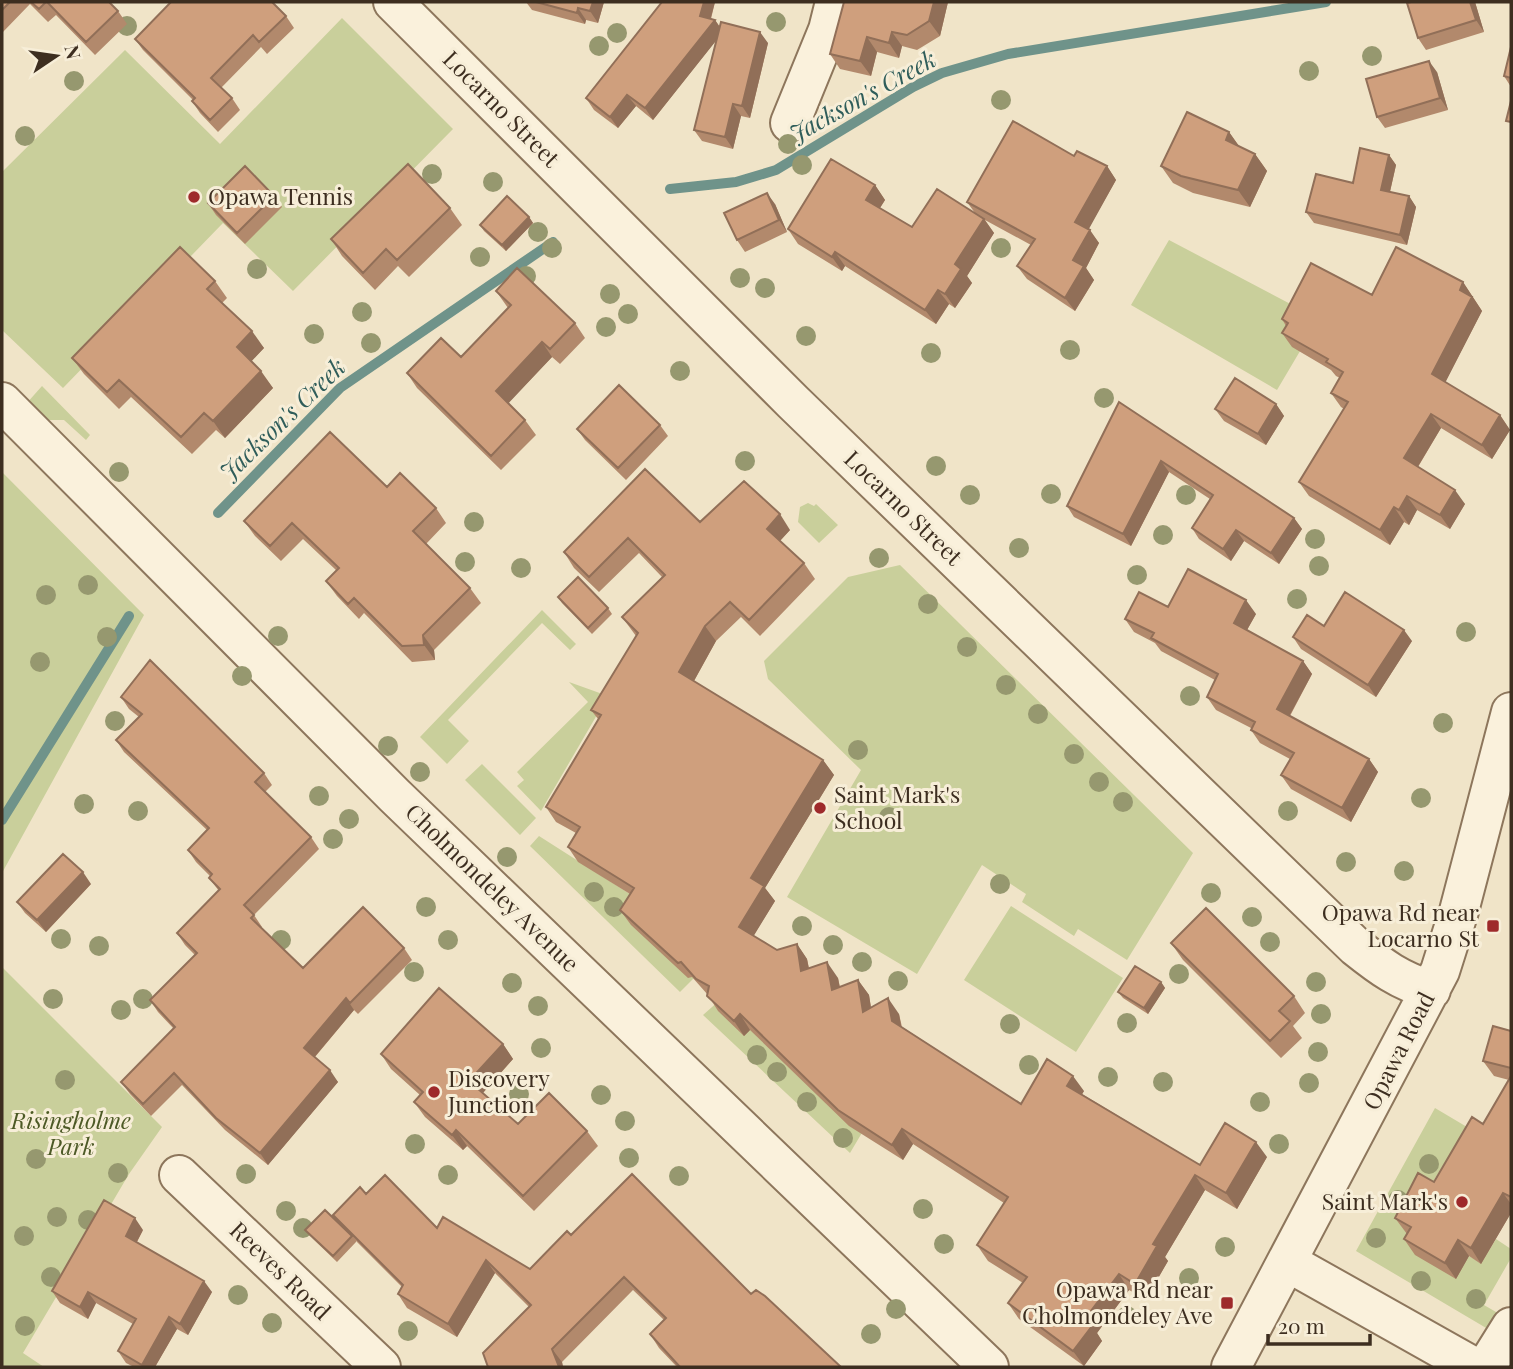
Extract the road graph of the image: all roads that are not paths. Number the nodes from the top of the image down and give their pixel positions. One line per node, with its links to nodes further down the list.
1 (393, 2): 6 (street, Locarno Street)
2 (835, 2): 3 (street)
3 (790, 123)
4 (2, 402): 11 (street, Cholmondeley Avenue)
5 (1511, 712): 6 (street, Opawa Road)
6 (1431, 990): 8 (street, Opawa Road)
7 (179, 1175): 10 (street, Reeves Road)
8 (1289, 1263): 12 (street, Opawa Road); 13 (street)
9 (1511, 1327): 14 (street)
10 (381, 1367)
11 (989, 1367)
12 (1231, 1367)
13 (1474, 1367)
14 (1486, 1367)

